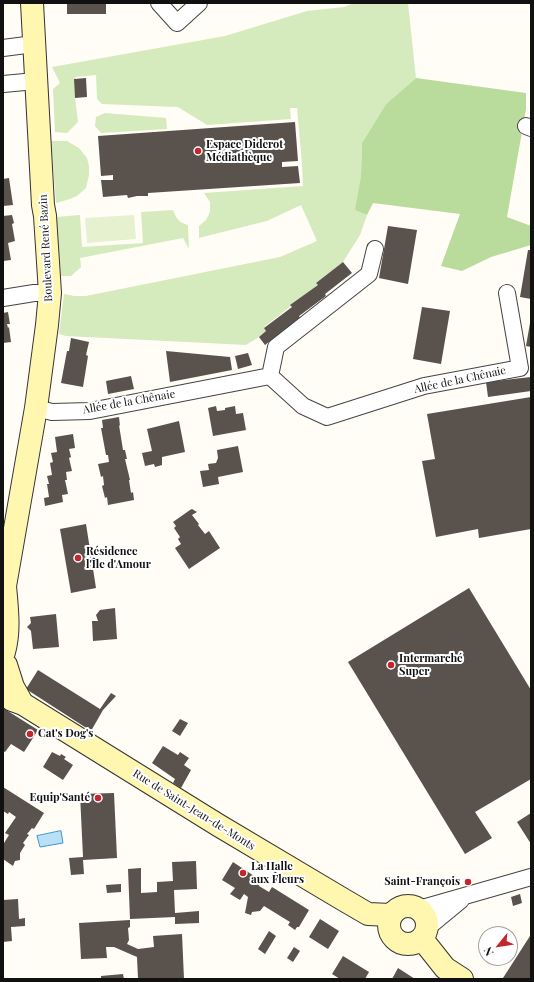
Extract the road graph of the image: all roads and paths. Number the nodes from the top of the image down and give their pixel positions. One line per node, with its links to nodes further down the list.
1 (32, 3): 4 (main road, Boulevard René Bazin)
2 (159, 3): 3 (street)
3 (199, 3)
4 (34, 44): 5 (street); 6 (main road, Boulevard René Bazin)
5 (3, 48)
6 (36, 81): 7 (street); 9 (main road, Boulevard René Bazin)
7 (3, 84)
8 (375, 249): 12 (street)
9 (50, 293): 11 (street); 13 (main road, Boulevard René Bazin)
10 (507, 293): 12 (street, Allée de la Chênaie)
11 (3, 298)
12 (270, 376): 13 (street, Allée de la Chênaie)
13 (36, 408): 14 (main road, Boulevard René Bazin)
14 (4, 588): 15 (main road, Boulevard René Bazin)
15 (4, 661): 17 (main road, Rue de Saint-Jean-de-Monts)
16 (3, 691): 17 (main road, Rue de Saint-Jean-de-Monts)
17 (23, 704): 19 (main road, Rue de Saint-Jean-de-Monts)
18 (531, 877): 20 (street)
19 (391, 915): 20 (main road); 20 (main road)
20 (423, 925): 21 (main road)
21 (462, 979)

